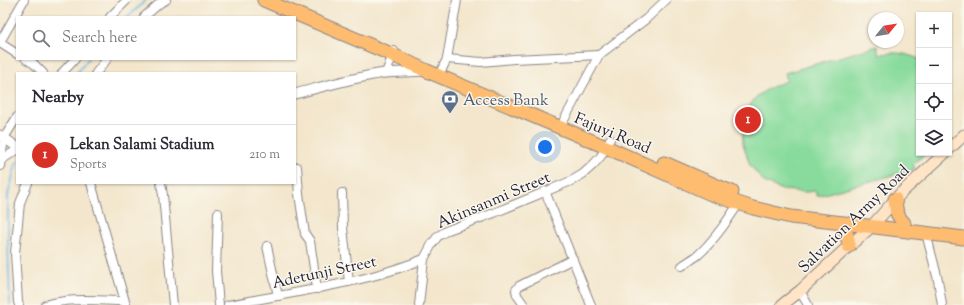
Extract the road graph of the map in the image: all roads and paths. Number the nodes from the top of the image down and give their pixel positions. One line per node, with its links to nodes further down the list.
1 (24, 0): 10 (street)
2 (127, 0): 8 (street)
3 (166, 0): 9 (street)
4 (264, 0): 11 (highway, Fajuyi Road)
5 (281, 0): 11 (highway, Fajuyi Road)
6 (456, 0): 17 (street)
7 (666, 0): 13 (street)
8 (111, 16)
9 (145, 16)
10 (0, 42): 12 (street)
11 (394, 52): 17 (highway, Fajuyi Road); 18 (highway, Fajuyi Road); 22 (street)
12 (16, 53)
13 (599, 55): 17 (street); 25 (street)
14 (28, 60): 19 (street)
15 (74, 60): 20 (street)
16 (106, 60): 21 (street)
17 (444, 64): 25 (highway, Fajuyi Road)
18 (427, 71): 22 (street); 25 (highway, Fajuyi Road)
19 (42, 72)
20 (63, 72)
21 (97, 72)
22 (386, 73): 23 (street)
23 (296, 94)
24 (16, 118): 27 (street)
25 (563, 124): 28 (highway, Fajuyi Road)
26 (964, 135): 29 (main road)
27 (2, 137): 30 (street); 33 (street)
28 (608, 143): 38 (street, Akinsanmi Street); 41 (highway, Fajuyi Road); 45 (highway, Fajuyi Road)
29 (952, 146)
30 (16, 147)
31 (16, 149): 33 (street)
32 (942, 156): 40 (main road, Salvation Army Road)
33 (1, 163)
34 (297, 167): 55 (street)
35 (28, 184): 59 (street)
36 (92, 184): 58 (street)
37 (161, 184): 61 (street)
38 (545, 191): 51 (street, Akinsanmi Street); 52 (street)
39 (342, 193): 54 (street)
40 (895, 199): 43 (highway); 45 (main road, Salvation Army Road)
41 (739, 203): 44 (highway, Fajuyi Road); 53 (street)
42 (218, 213): 62 (street)
43 (904, 222): 45 (highway, Fajuyi Road); 46 (highway, Fajuyi Road)
44 (843, 223): 45 (highway, Fajuyi Road); 50 (highway)
45 (875, 223): 47 (highway, Fajuyi Road); 50 (main road, Salvation Army Road)
46 (964, 230)
47 (926, 233): 48 (highway, Fajuyi Road); 69 (street)
48 (964, 238)
49 (267, 246): 57 (street)
50 (849, 246): 56 (main road, Salvation Army Road)
51 (424, 259): 54 (street, Adetunji Street); 64 (street, Akinsanmi Street)
52 (573, 259): 65 (street); 66 (street)
53 (682, 266)
54 (349, 282): 55 (street, Adetunji Street)
55 (317, 288): 57 (street, Adetunji Street)
56 (800, 291): 67 (main road, Salvation Army Road); 68 (street)
57 (278, 296): 63 (street, Adetunji Street)
58 (125, 303): 60 (street)
59 (18, 305)
60 (45, 305)
61 (174, 305)
62 (219, 305)
63 (228, 305)
64 (419, 305)
65 (524, 305)
66 (591, 305)
67 (782, 305)
68 (808, 305)
69 (942, 305)

